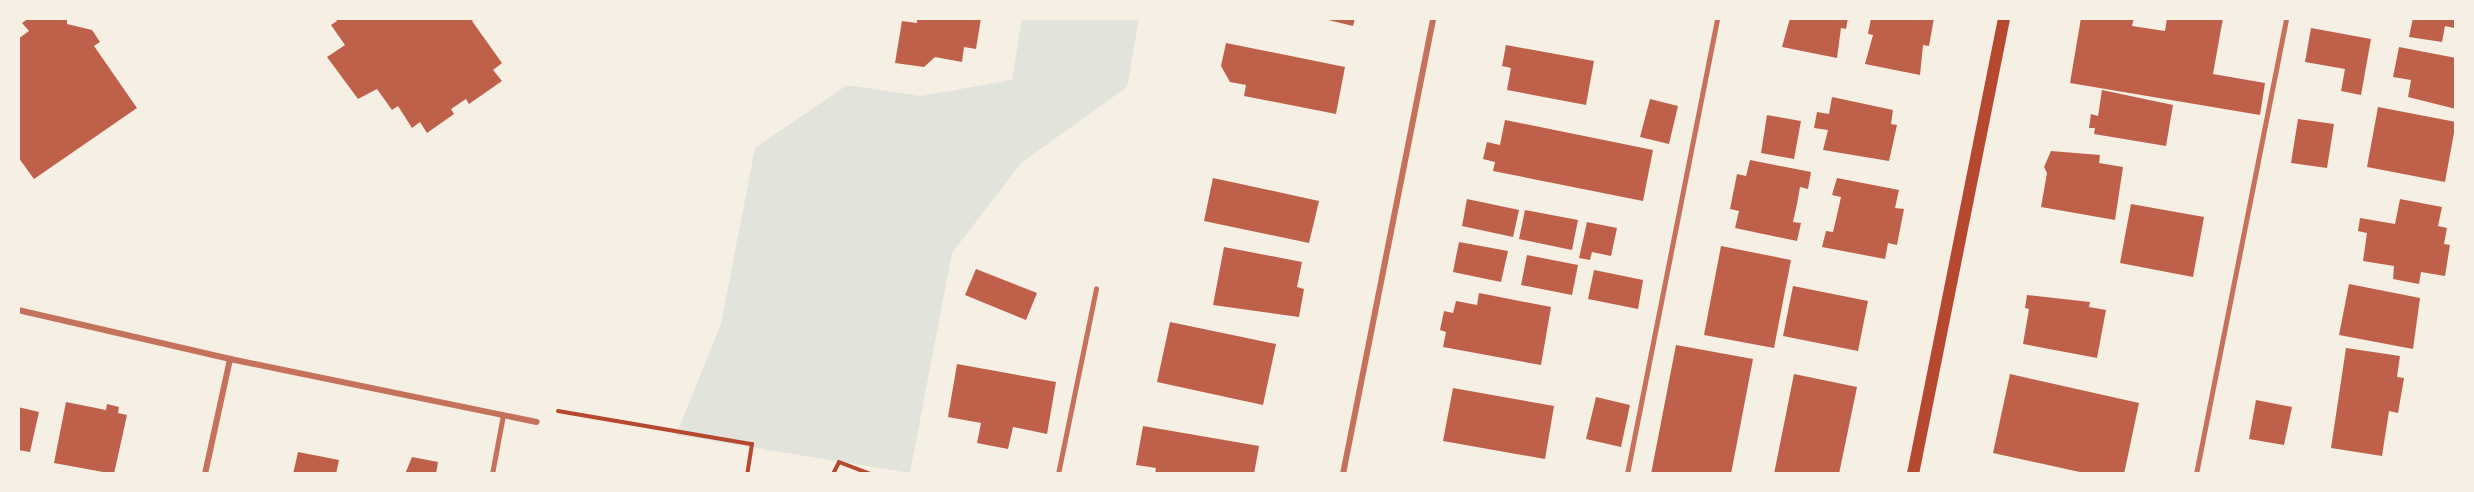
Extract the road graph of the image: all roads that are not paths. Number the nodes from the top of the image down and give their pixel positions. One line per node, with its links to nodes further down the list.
1 (1433, 18): 13 (street)
2 (1717, 18): 14 (lane)
3 (2004, 18): 15 (main road)
4 (2286, 18): 16 (lane)
5 (1096, 289): 12 (lane)
6 (18, 310): 7 (street)
7 (230, 359): 8 (street); 10 (street)
8 (503, 415): 9 (street); 11 (lane)
9 (537, 422)
10 (205, 474)
11 (492, 474)
12 (1058, 474)
13 (1342, 474)
14 (1627, 474)
15 (1913, 474)
16 (2196, 474)

